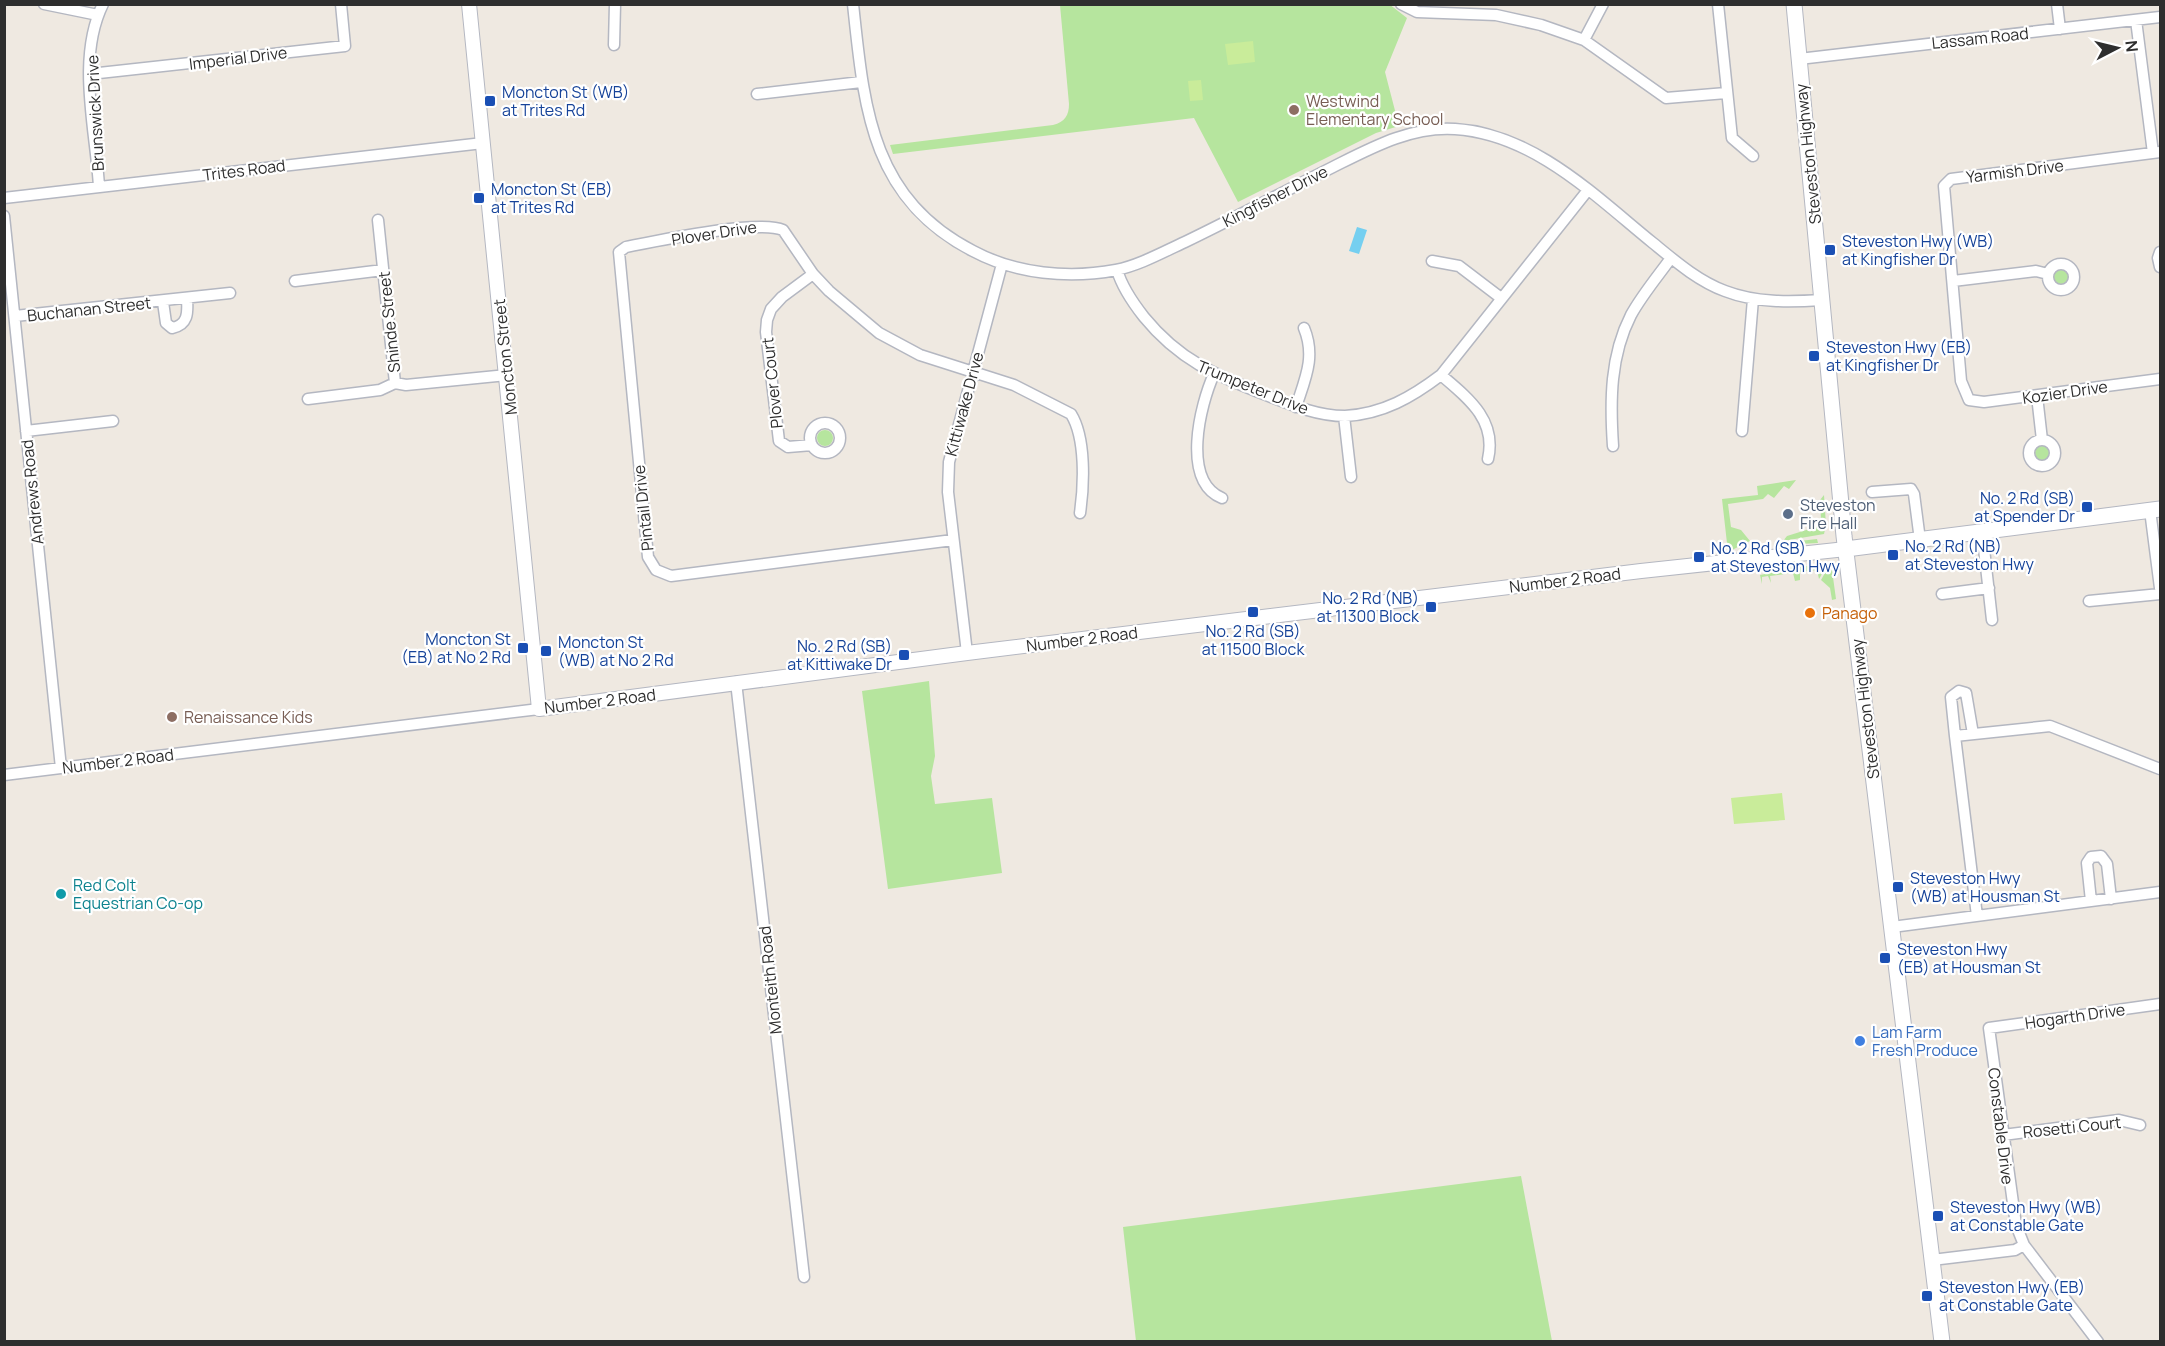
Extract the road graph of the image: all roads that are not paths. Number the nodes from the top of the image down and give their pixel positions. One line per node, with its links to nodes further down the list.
1 (44, 4): 13 (street)
2 (103, 4): 13 (street, Brunswick Drive)
3 (341, 4): 20 (street, Imperial Drive)
4 (469, 4): 24 (street, Moncton Street)
5 (615, 4): 18 (street)
6 (853, 4): 21 (street, Kingfisher Drive)
7 (1401, 4): 12 (street)
8 (1603, 4): 17 (street)
9 (1718, 4): 22 (street)
10 (1794, 4): 19 (main road, Steveston Highway)
11 (2057, 4): 16 (street)
12 (1497, 10): 17 (street)
13 (98, 15): 20 (street, Brunswick Drive)
14 (2160, 17): 15 (street, Lassam Road)
15 (2136, 20): 16 (street, Lassam Road); 25 (street)
16 (2060, 29): 19 (street, Lassam Road)
17 (1584, 40): 22 (street)
18 (614, 45)
19 (1799, 59): 48 (main road, Steveston Highway)
20 (90, 74): 27 (street, Brunswick Drive)
21 (861, 82): 23 (street); 36 (street, Kingfisher Drive)
22 (1726, 93): 26 (street)
23 (758, 94)
24 (483, 143): 27 (street, Trites Road); 54 (street, Moncton Street)
25 (2157, 153): 43 (street, Yarmish Drive)
26 (1753, 156)
27 (99, 187): 29 (street, Trites Road)
28 (1588, 190): 34 (street, Kingfisher Drive); 39 (street, Kingfisher Drive); 45 (street, Trumpeter Drive)
29 (4, 198)
30 (4, 216): 50 (street, Andrews Road)
31 (378, 220): 38 (street, Shinde Street)
32 (620, 252): 40 (street, Plover Drive); 76 (street, Pintail Drive)
33 (2160, 252): 37 (street)
34 (1671, 258): 46 (street, Kingfisher Drive); 68 (street)
35 (1432, 261): 45 (street)
36 (1002, 264): 39 (street, Kingfisher Drive); 52 (street, Kittiwake Drive)
37 (2160, 267)
38 (384, 270): 42 (street); 57 (street, Shinde Street)
39 (1117, 270): 53 (street, Trumpeter Drive)
40 (813, 273): 52 (street, Plover Drive); 67 (street, Plover Court)
41 (2048, 274): 43 (street)
42 (295, 281)
43 (1953, 281): 60 (street, Yarmish Drive)
44 (230, 293): 47 (street, Buchanan Street)
45 (1501, 298): 55 (street, Trumpeter Drive)
46 (1753, 298): 48 (street, Kingfisher Drive); 65 (street)
47 (187, 299): 49 (street, Buchanan Street); 49 (street, Buchanan Street)
48 (1822, 300): 78 (main road, Steveston Highway)
49 (163, 302): 50 (street, Buchanan Street)
50 (15, 316): 64 (street, Andrews Road)
51 (1304, 328): 61 (street)
52 (972, 373): 74 (street, Plover Drive); 76 (street, Kittiwake Drive)
53 (1214, 374): 61 (street, Trumpeter Drive); 72 (street)
54 (507, 375): 57 (street, Shinde Street); 87 (street, Moncton Street)
55 (1441, 375): 62 (street, Trumpeter Drive); 69 (street)
56 (2160, 379): 58 (street, Kozier Drive)
57 (395, 383): 59 (street)
58 (2037, 396): 60 (street, Kozier Drive); 66 (street)
59 (308, 399)
60 (1969, 400)
61 (1296, 407): 62 (street, Trumpeter Drive)
62 (1344, 416): 70 (street)
63 (113, 421): 64 (street)
64 (26, 431): 90 (street, Andrews Road)
65 (1742, 431)
66 (2042, 440)
67 (812, 445)
68 (1613, 446)
69 (1488, 459)
70 (1351, 477)
71 (1872, 492): 77 (street)
72 (1221, 498)
73 (2155, 509): 75 (main road, Number 2 Road); 80 (street)
74 (1080, 513)
75 (1982, 531): 77 (main road, Number 2 Road); 79 (street)
76 (953, 540): 85 (street, Kittiwake Drive)
77 (1920, 540): 78 (main road, Number 2 Road)
78 (1846, 549): 85 (street, Number 2 Road); 97 (main road, Steveston Highway)
79 (1989, 588): 81 (street); 84 (street)
80 (2160, 588)
81 (1942, 594)
82 (2160, 594): 83 (street)
83 (2089, 601)
84 (1992, 620)
85 (967, 653): 86 (street, Number 2 Road)
86 (736, 682): 87 (street, Number 2 Road); 104 (street, Monteith Road)
87 (539, 709): 90 (street, Number 2 Road)
88 (1973, 734): 89 (street); 89 (street); 91 (street)
89 (1955, 736): 96 (street)
90 (61, 768): 92 (street, Number 2 Road)
91 (2160, 769)
92 (4, 776)
93 (2160, 892): 94 (street)
94 (2111, 899): 95 (street); 95 (street)
95 (2091, 901): 96 (street)
96 (1977, 916): 97 (street)
97 (1892, 927): 103 (main road, Steveston Highway)
98 (2160, 1004): 99 (street, Hogarth Drive)
99 (1989, 1028): 101 (street, Constable Drive)
100 (2140, 1125): 101 (street, Rosetti Court)
101 (2003, 1134): 102 (street, Constable Drive)
102 (2024, 1245): 103 (street); 106 (street, Constable Drive)
103 (1932, 1260): 105 (main road, Steveston Highway)
104 (804, 1277)
105 (1942, 1341)
106 (2098, 1341)

